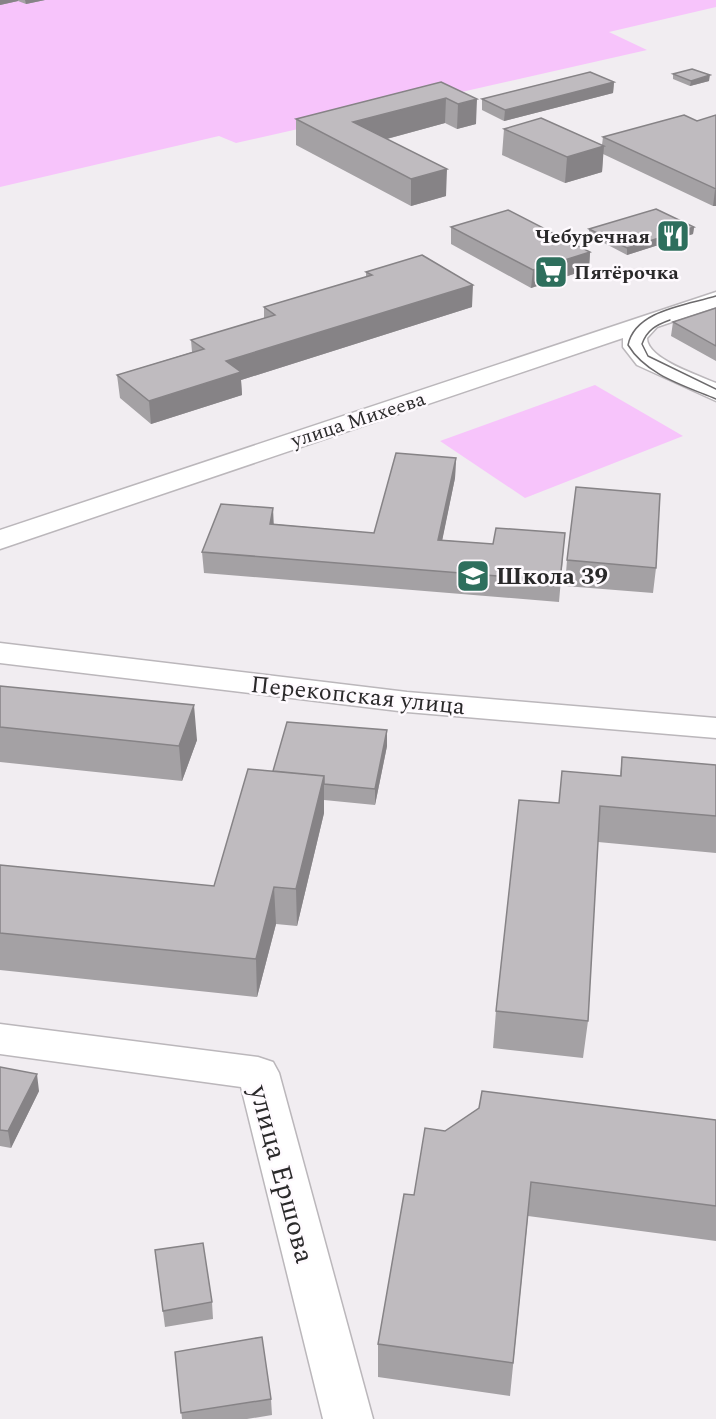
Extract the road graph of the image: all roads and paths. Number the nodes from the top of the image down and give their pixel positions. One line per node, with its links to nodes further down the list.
1 (716, 299): 2 (street, улица Михеева)
2 (648, 322): 3 (street); 4 (street, улица Михеева)
3 (716, 393)
4 (0, 540)
5 (0, 653): 6 (street, Перекопская улица)
6 (716, 728)
7 (0, 1040): 8 (street, улица Ершова)
8 (348, 1419)

